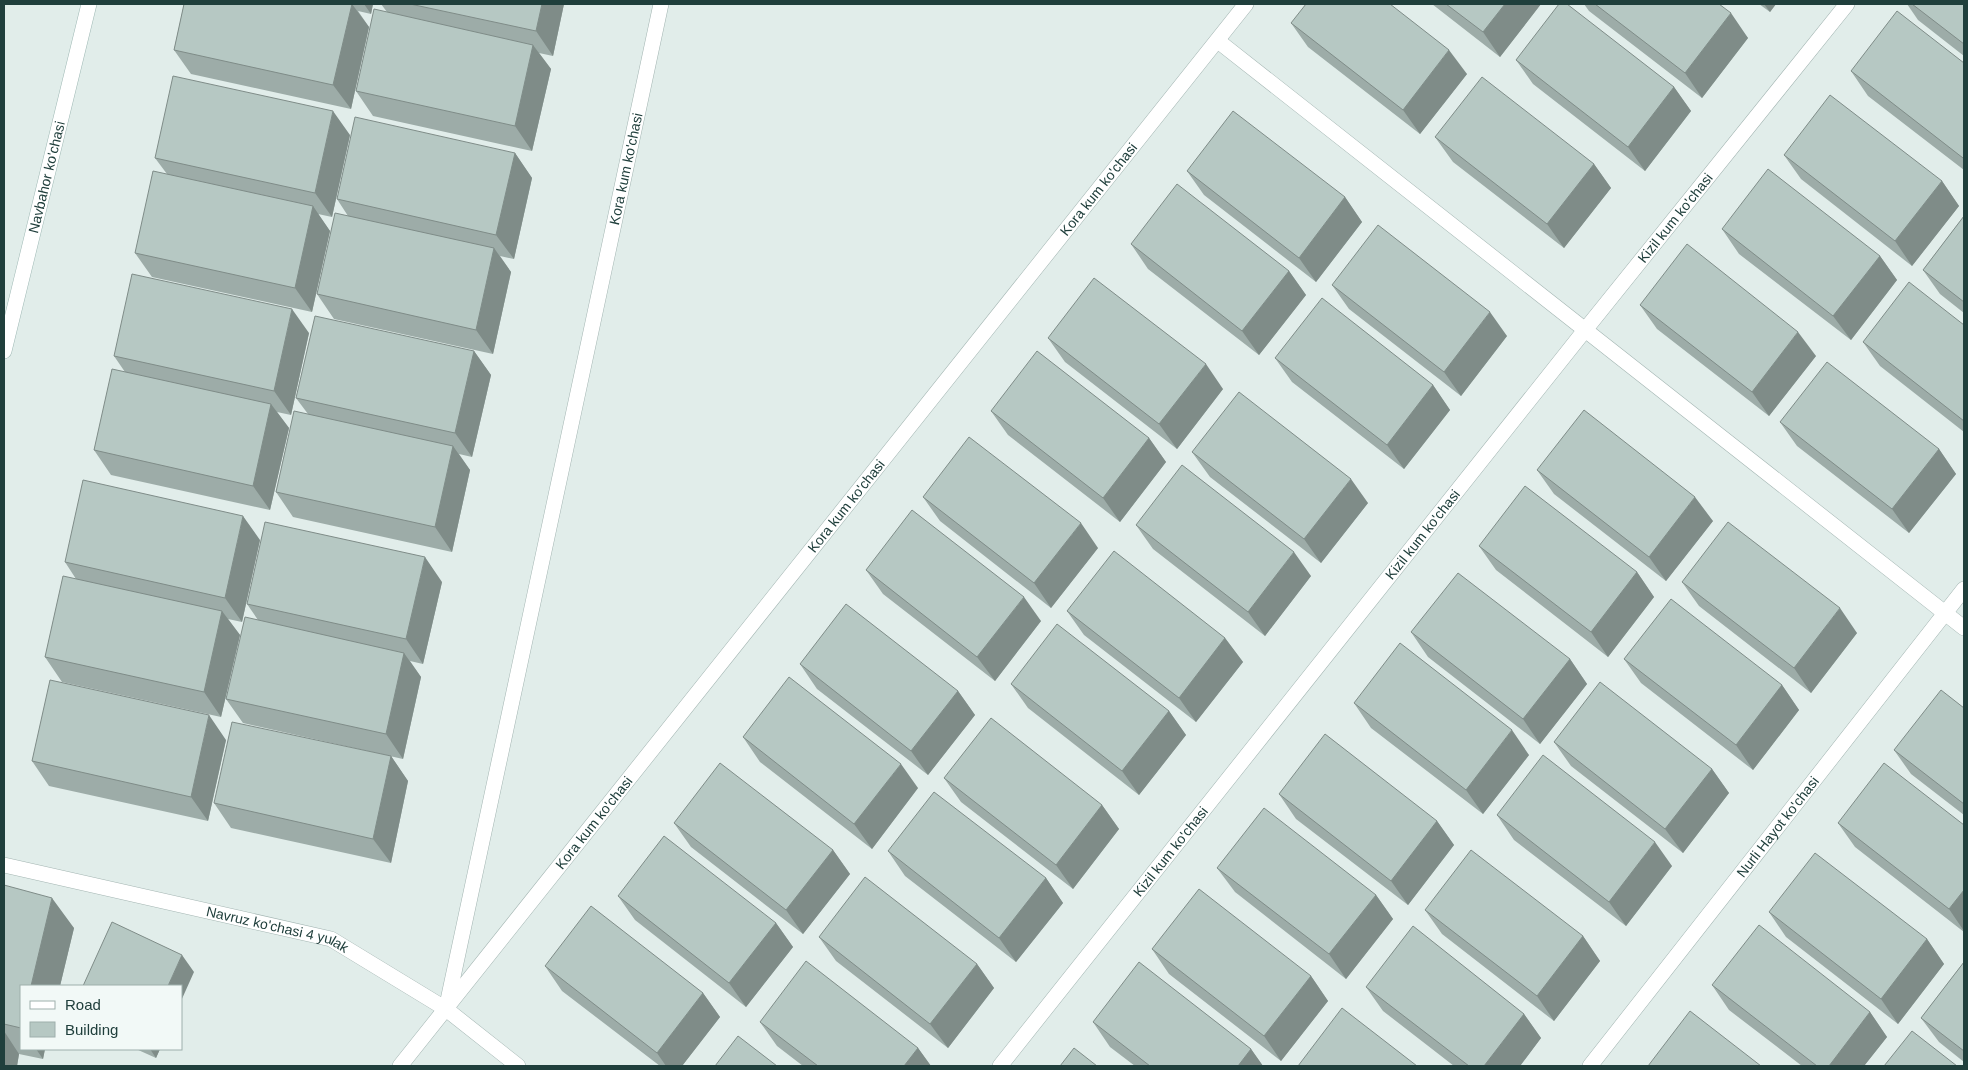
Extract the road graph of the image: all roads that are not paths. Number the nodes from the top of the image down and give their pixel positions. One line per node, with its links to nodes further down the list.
1 (89, 4): 7 (street, Navbahor ko'chasi)
2 (661, 4): 12 (street, Kora kum ko'chasi)
3 (1246, 4): 5 (street, Kora kum ko'chasi)
4 (1847, 4): 6 (street, Kizil kum ko'chasi)
5 (1218, 41): 6 (street); 12 (street, Kora kum ko'chasi)
6 (1585, 330): 9 (street); 15 (street, Kizil kum ko'chasi)
7 (4, 351)
8 (1964, 589): 9 (street, Nurli Hayot ko'chasi)
9 (1945, 613): 10 (street); 16 (street, Nurli Hayot ko'chasi)
10 (1964, 628)
11 (4, 865): 12 (street, Navruz ko'chasi 4 yulak)
12 (446, 1009): 13 (street, Kora kum ko'chasi); 14 (street, Navruz ko'chasi 4 yulak)
13 (400, 1066)
14 (518, 1066)
15 (1000, 1066)
16 (1590, 1066)

